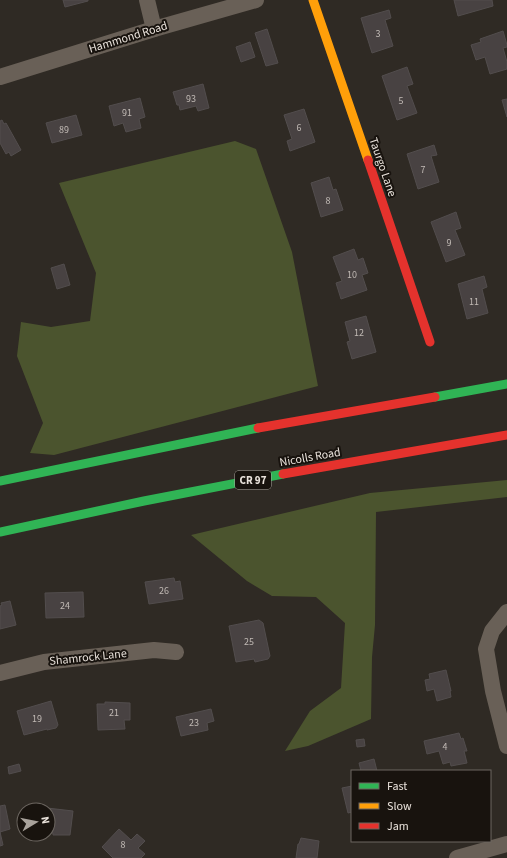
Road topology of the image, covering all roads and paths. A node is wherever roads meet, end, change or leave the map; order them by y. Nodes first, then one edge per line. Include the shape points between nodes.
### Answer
1 (146, 0) edge
2 (256, 0) edge
3 (313, 0) edge
4 (154, 29) junction
5 (0, 77) edge
6 (430, 342) dead end
7 (507, 384) edge
8 (507, 434) edge
9 (0, 481) edge
10 (0, 532) edge
11 (507, 612) edge
12 (176, 652) dead end
13 (0, 673) edge
14 (507, 746) edge
15 (507, 844) edge
16 (457, 858) edge

1 - 4 street
2 - 4 street, Hammond Road
3 - 6 main road, Taurgo Lane
4 - 5 street, Hammond Road
7 - 9 main road via 242,431
8 - 10 main road, Nicolls Road / CR 97 via 246,481
11 - 14 street via 492,631 486,649
12 - 13 street, Shamrock Lane via 154,650 44,662
15 - 16 street

